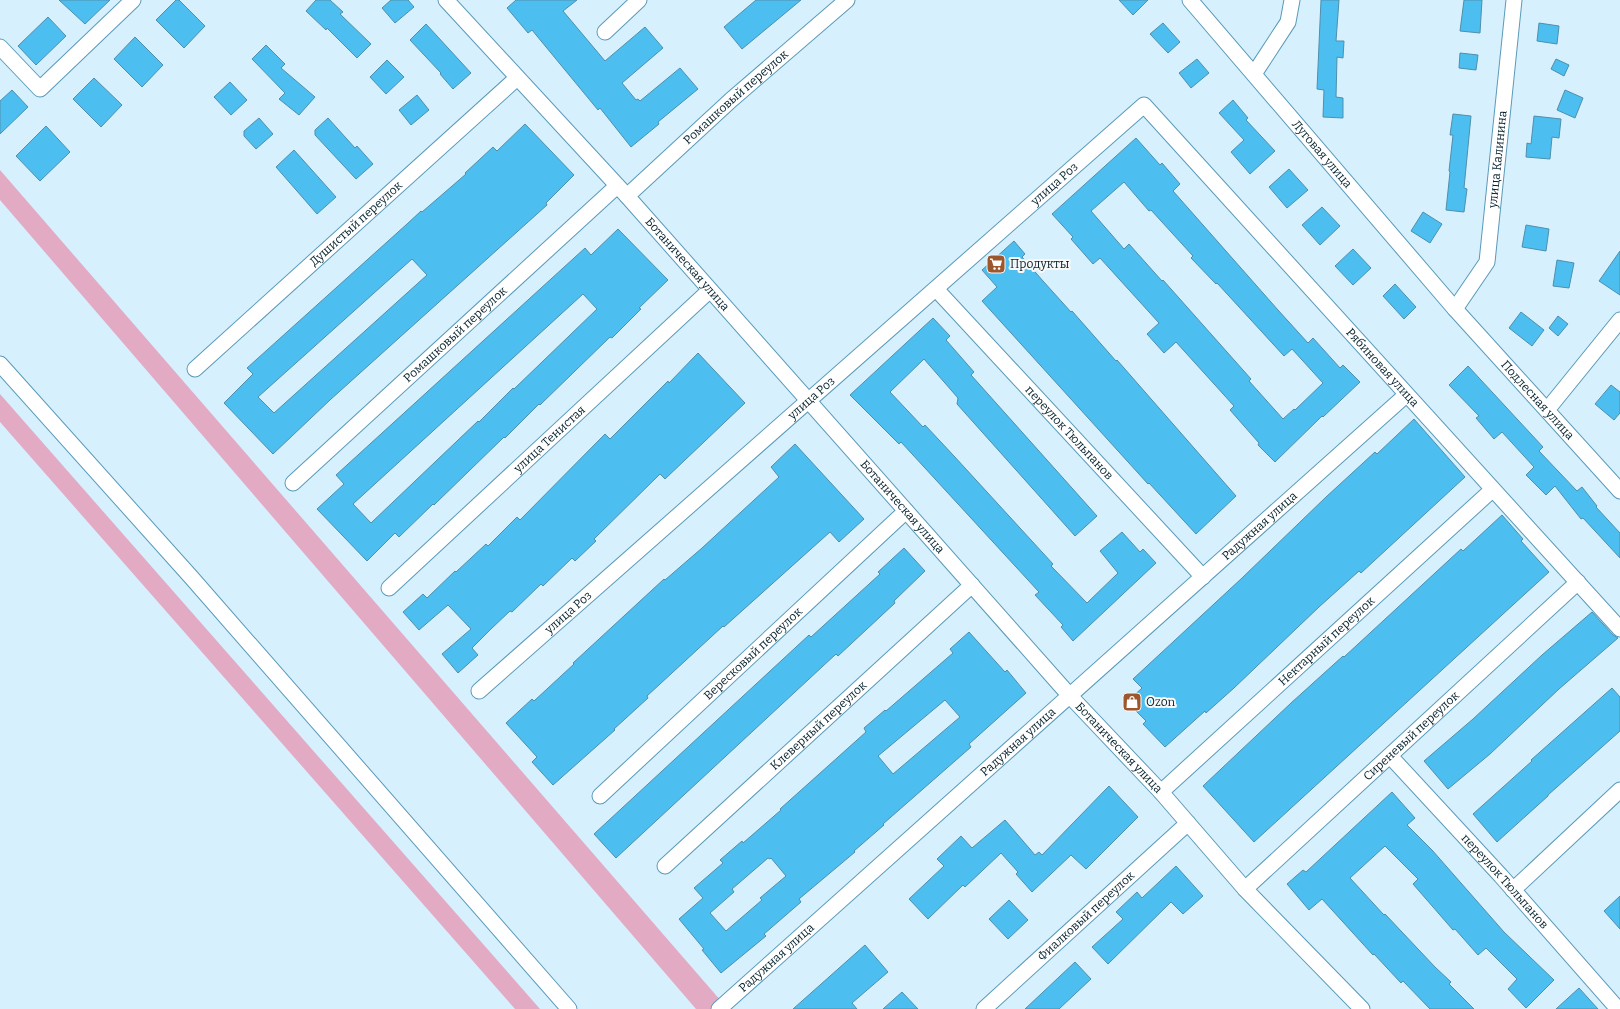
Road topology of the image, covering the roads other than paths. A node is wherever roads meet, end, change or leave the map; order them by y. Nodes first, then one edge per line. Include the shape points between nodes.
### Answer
1 (133, 0) edge
2 (446, 0) edge
3 (639, 0) edge
4 (848, 0) edge
5 (1190, 0) edge
6 (1292, 0) edge
7 (1514, 0) edge
8 (605, 32) dead end
9 (0, 47) edge
10 (1254, 74) junction
11 (517, 78) junction
12 (1144, 106) joint
13 (622, 191) junction
14 (936, 289) junction
15 (710, 290) junction
16 (1455, 309) junction
17 (1620, 320) edge
18 (0, 364) edge
19 (195, 369) dead end
20 (1406, 395) junction
21 (809, 401) junction
22 (1547, 410) junction
23 (293, 483) dead end
24 (1492, 490) junction
25 (1620, 490) edge
26 (906, 511) junction
27 (1203, 577) junction
28 (1578, 582) junction
29 (972, 585) junction
30 (389, 588) dead end
31 (1620, 630) edge
32 (479, 692) dead end
33 (1070, 696) junction
34 (1390, 756) junction
35 (1620, 790) edge
36 (1161, 792) junction
37 (600, 796) dead end
38 (1188, 823) junction
39 (665, 866) dead end
40 (1245, 889) junction
41 (1514, 890) junction
42 (569, 1009) edge
43 (719, 1009) edge
44 (984, 1009) edge
45 (1362, 1009) edge
46 (1618, 1009) edge

1 - 9 street via 40,89
2 - 11 street, Ботаническая улица
3 - 8 street
4 - 13 street, Ромашковый переулок
5 - 10 street, Луговая улица
6 - 10 street via 1288,22
7 - 16 street, улица Калинина via 1486,262
10 - 16 street, Луговая улица
11 - 13 street, Ботаническая улица
11 - 19 street, Душистый переулок
12 - 14 street, улица Роз
12 - 20 street, Рябиновая улица
13 - 15 street, Ботаническая улица
13 - 23 street, Ромашковый переулок
14 - 21 street, улица Роз
14 - 27 street, переулок Тюльпанов
15 - 21 street, Ботаническая улица
15 - 30 street, улица Тенистая
16 - 22 street, Подлесная улица
17 - 22 street
18 - 42 street via 192,577
20 - 24 street, Рябиновая улица
20 - 27 street, Радужная улица
21 - 26 street, Ботаническая улица
21 - 32 street, улица Роз
22 - 25 street, Подлесная улица
24 - 28 street, Рябиновая улица
24 - 36 street, Нектарный переулок
26 - 29 street, Ботаническая улица
26 - 37 street, Вересковый переулок
27 - 33 street, Радужная улица
28 - 31 street, Рябиновая улица
28 - 34 street, Сиреневый переулок
29 - 33 street, Ботаническая улица
29 - 39 street, Клеверный переулок
33 - 36 street, Ботаническая улица
33 - 43 street, Радужная улица
34 - 40 street, Сиреневый переулок
34 - 41 street, переулок Тюльпанов
35 - 41 street
36 - 38 street, Ботаническая улица
38 - 40 street, Ботаническая улица
38 - 44 street, Фиалковый переулок
40 - 45 street, Ботаническая улица
41 - 46 street, переулок Тюльпанов

